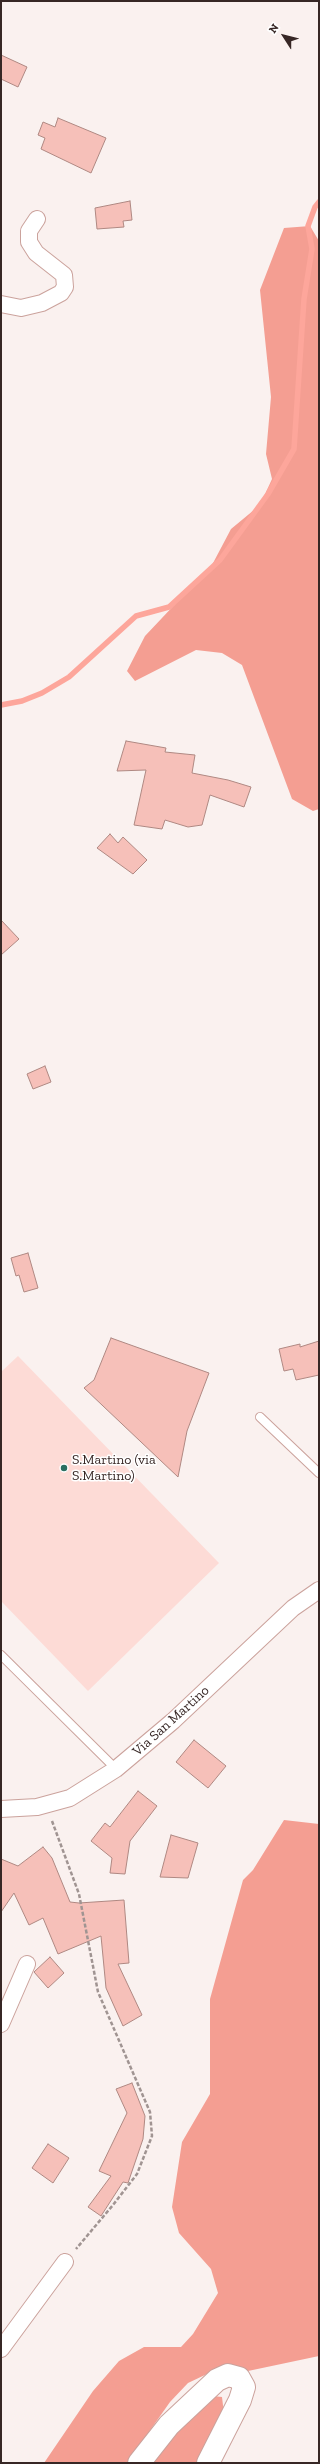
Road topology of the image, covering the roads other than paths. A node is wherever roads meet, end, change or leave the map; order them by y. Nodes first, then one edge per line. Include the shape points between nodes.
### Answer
1 (37, 219) dead end
2 (1, 304) edge
3 (260, 1417) dead end
4 (319, 1472) edge
5 (319, 1590) edge
6 (1, 1654) edge
7 (116, 1769) junction
8 (1, 1809) edge
9 (27, 1964) dead end
10 (1, 2024) edge
11 (65, 2262) road end
12 (1, 2349) edge
13 (139, 2463) edge
14 (208, 2463) edge

1 - 2 street via 29,231 29,242 36,253 64,275 65,287 42,303 21,308
3 - 4 lane
5 - 7 street, Via San Martino via 293,1608 173,1721
6 - 7 lane
7 - 8 street, Via San Martino via 70,1798 37,1808
9 - 10 street
11 - 12 street
13 - 14 street via 169,2425 217,2380 228,2375 239,2378 244,2387 240,2400

